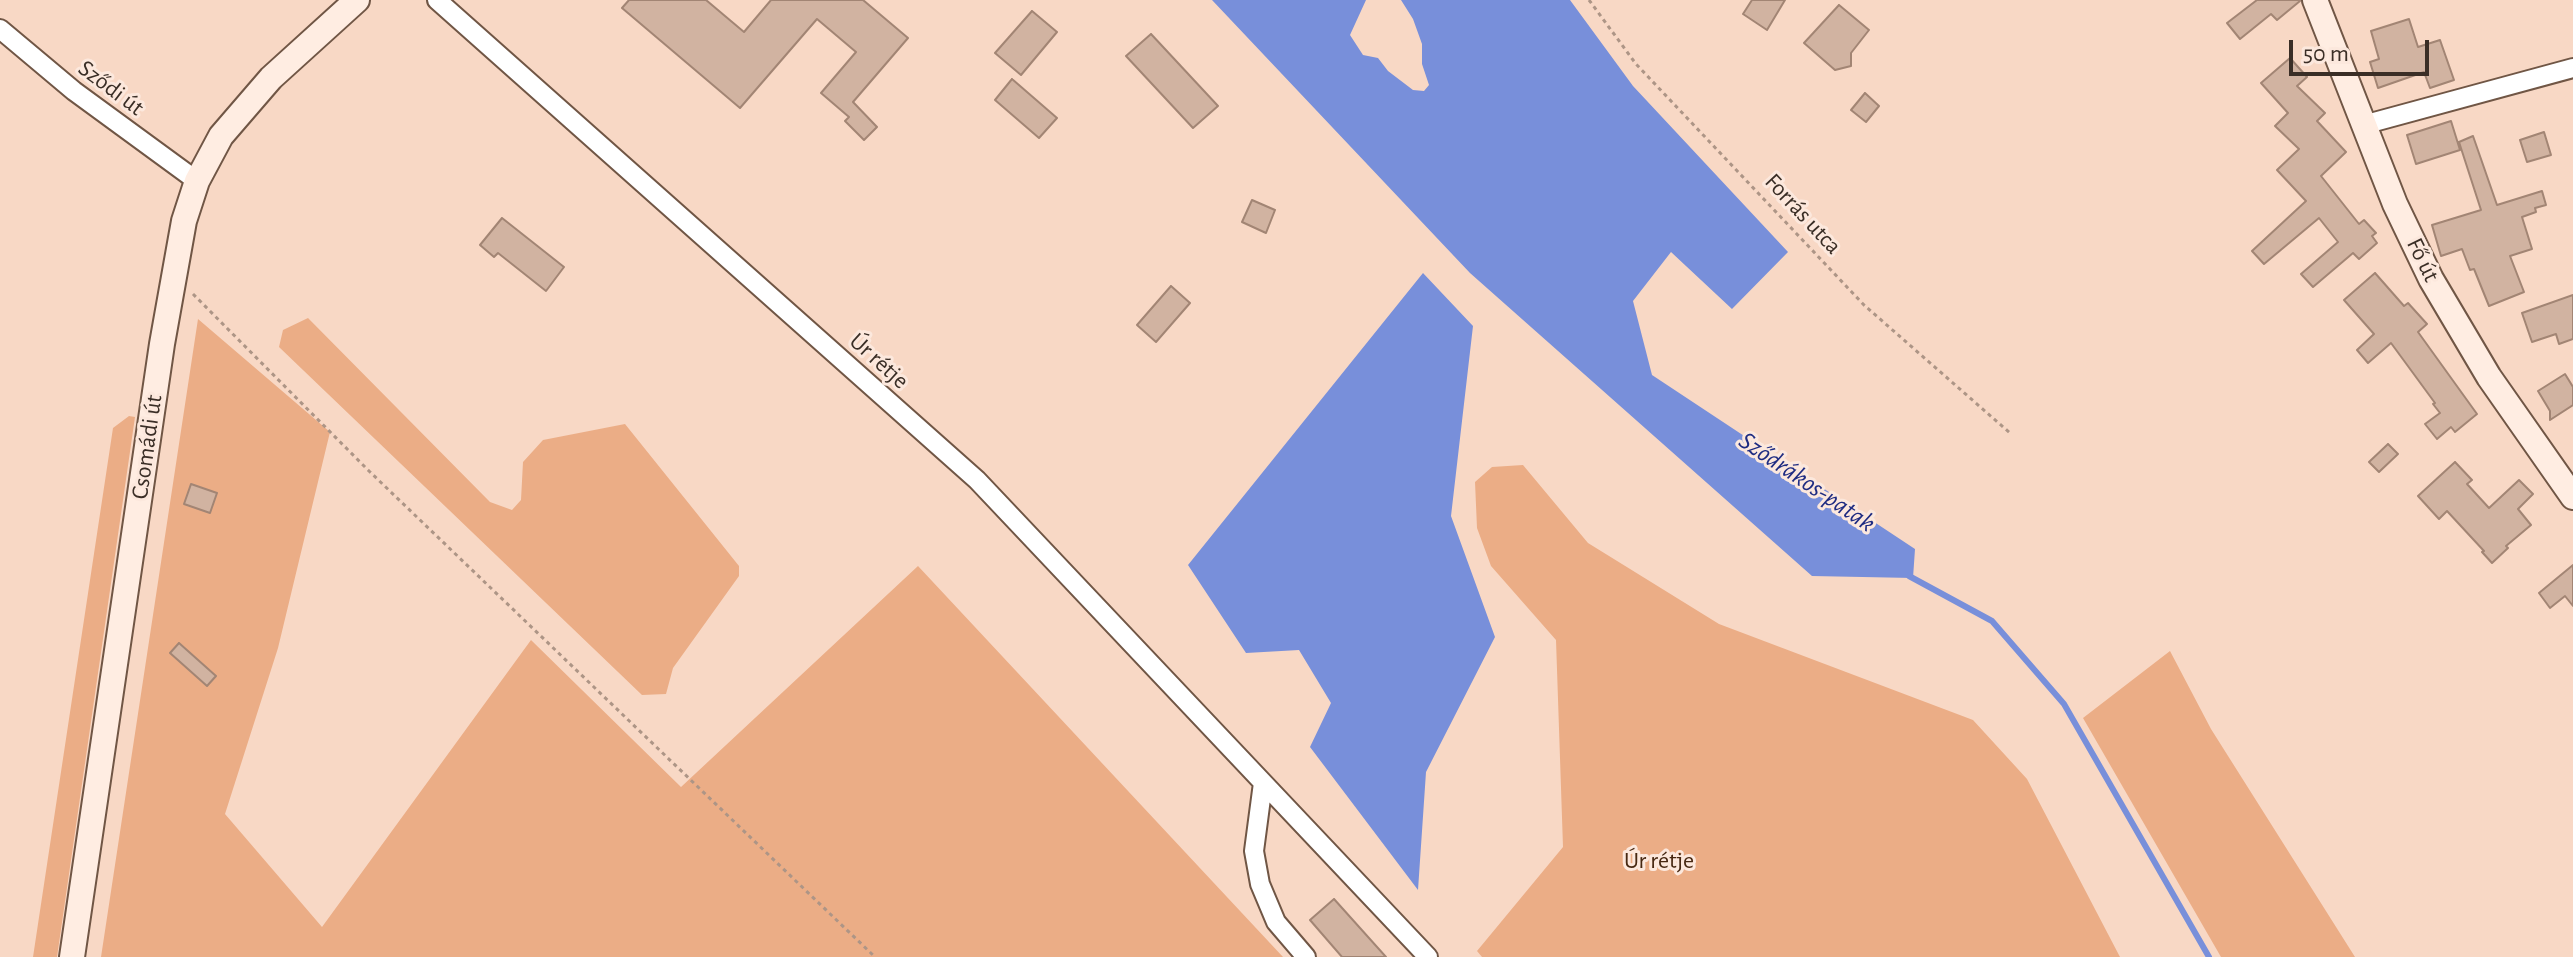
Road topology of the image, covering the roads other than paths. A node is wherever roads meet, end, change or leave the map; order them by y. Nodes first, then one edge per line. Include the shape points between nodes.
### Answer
1 (357, 0) edge
2 (437, 0) edge
3 (2315, 0) edge
4 (0, 29) edge
5 (2573, 68) edge
6 (2363, 125) junction
7 (197, 181) junction
8 (2573, 497) edge
9 (1263, 783) junction
10 (72, 957) edge
11 (1306, 957) edge
12 (1428, 957) edge

1 - 7 main road, Csomádi út via 271,78 221,136
2 - 9 street, Úr rétje via 977,480
3 - 6 main road, Fő út
4 - 7 street, Sződi út
5 - 6 street
6 - 8 main road, Fő út via 2431,279 2489,377
7 - 10 main road, Csomádi út via 173,275
9 - 11 street via 1254,851 1260,884 1276,922
9 - 12 street, Úr rétje

